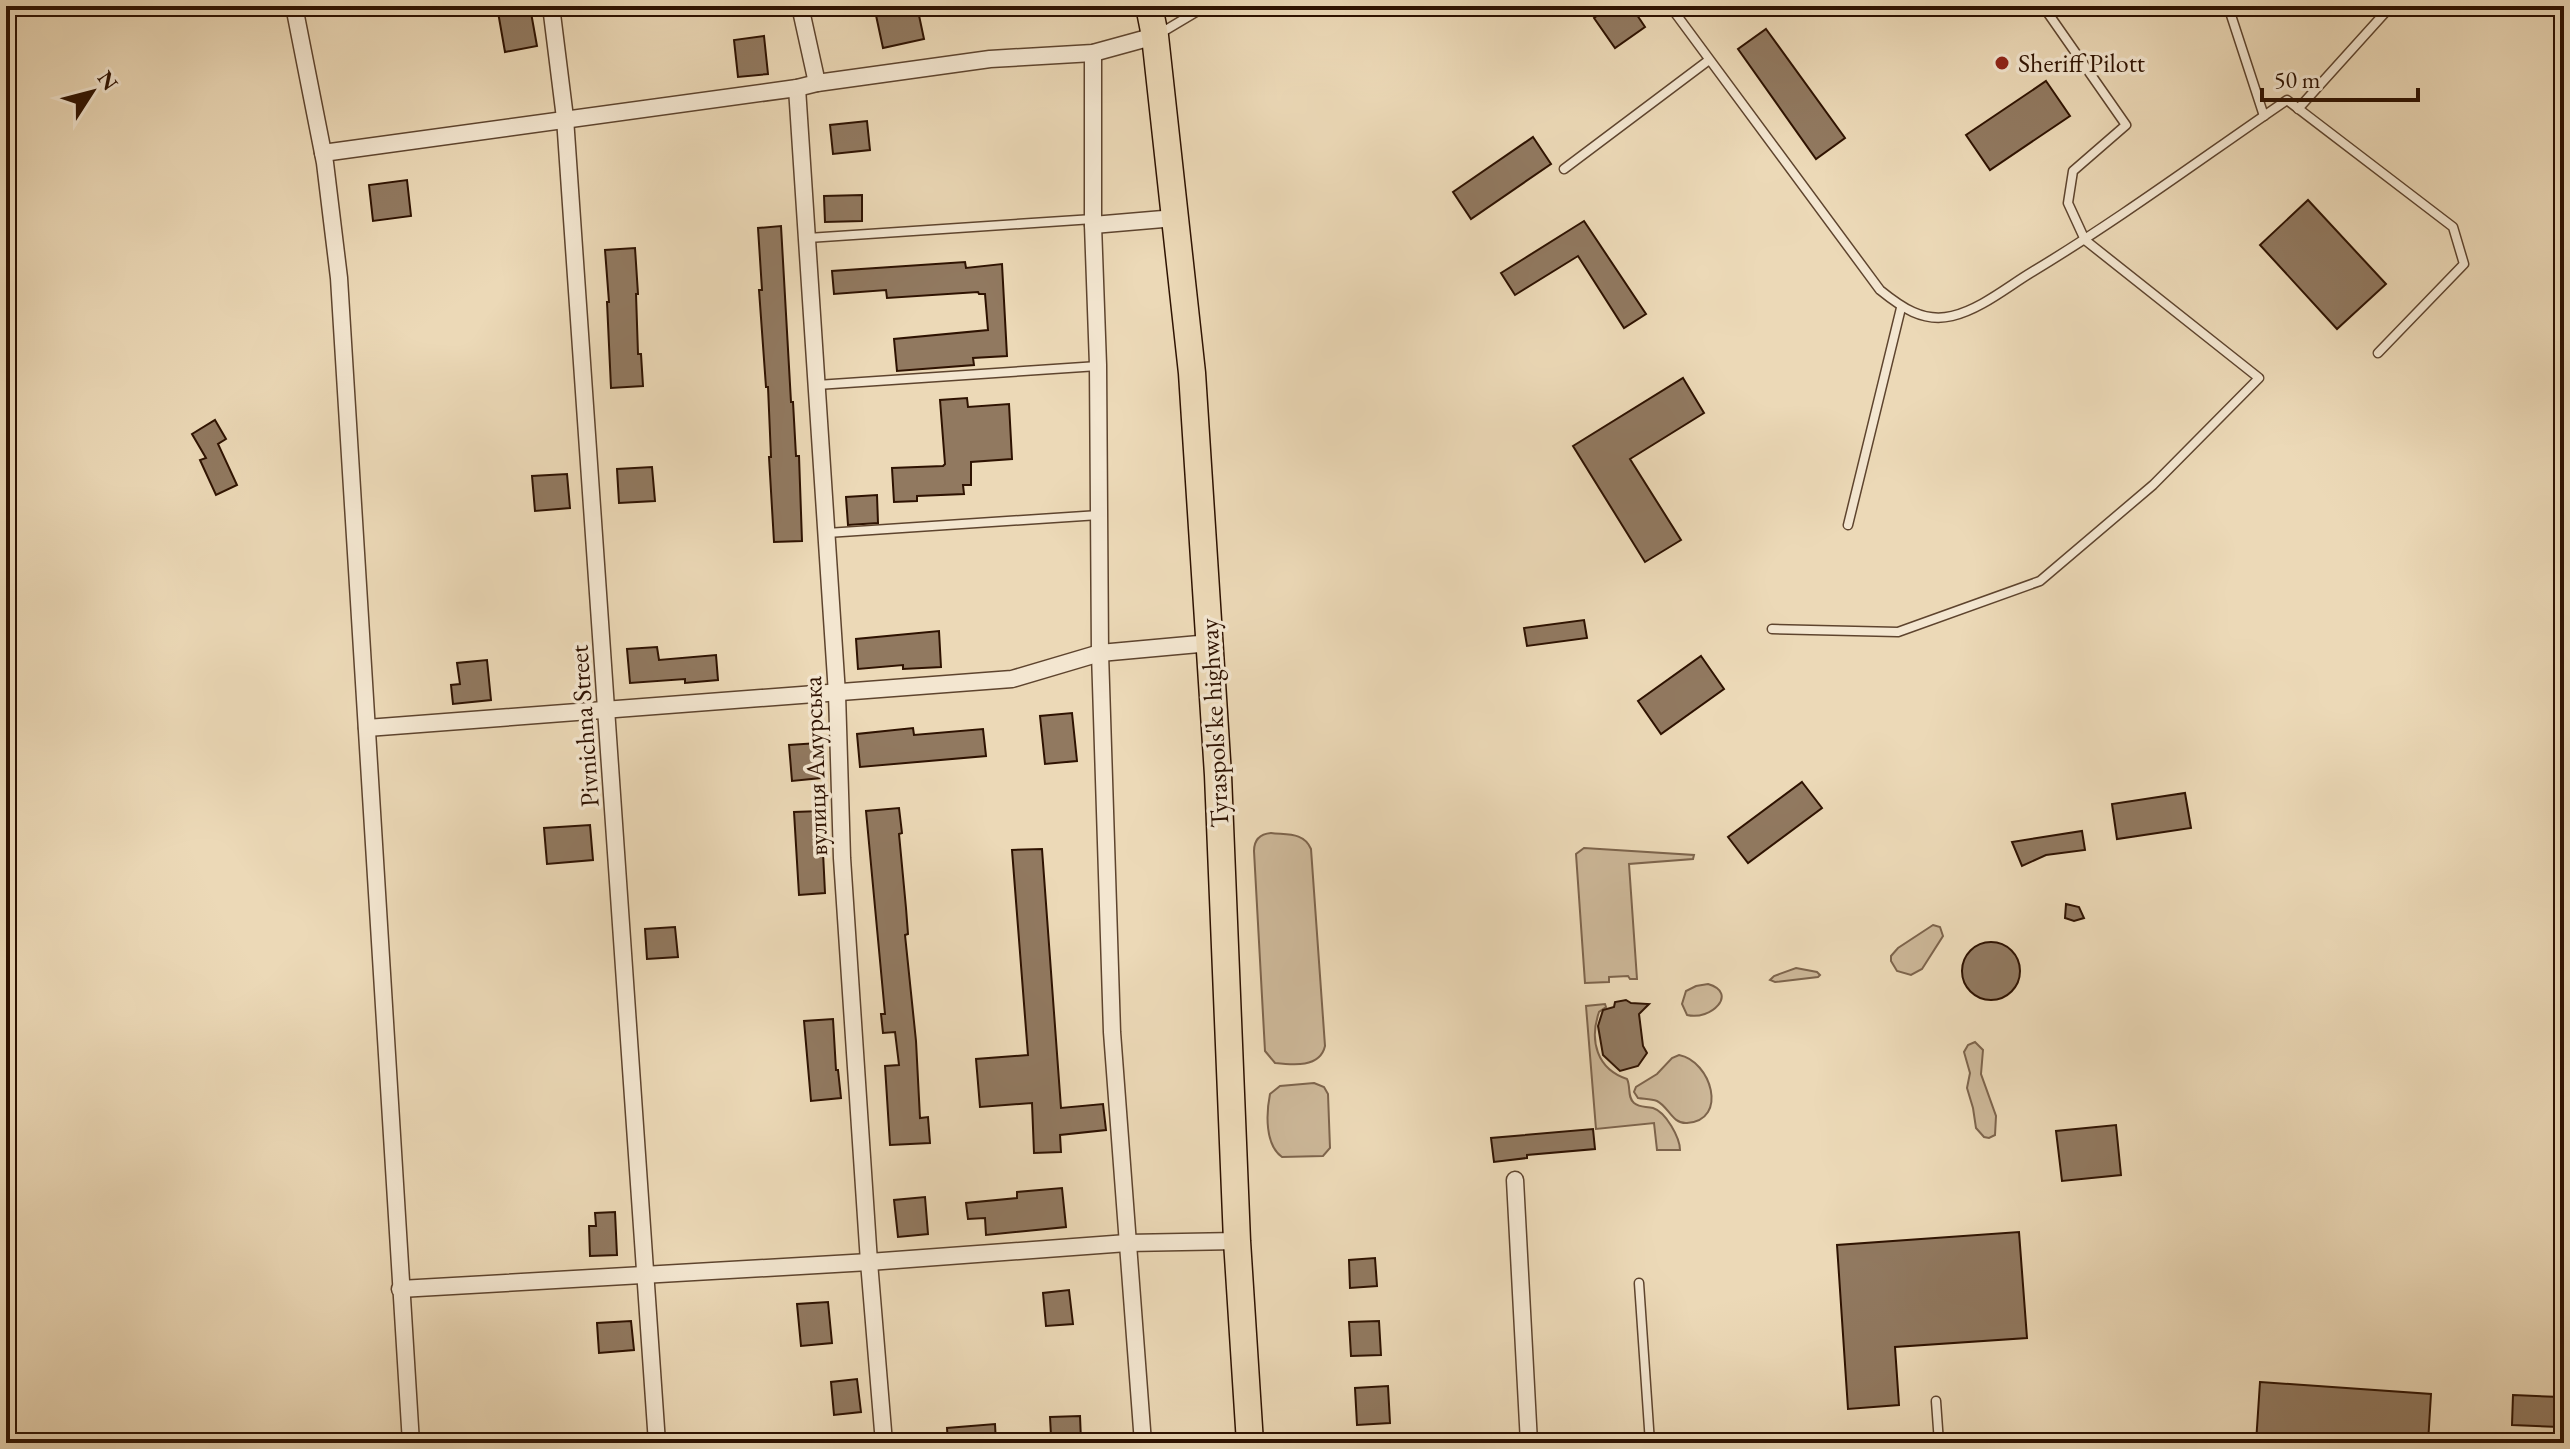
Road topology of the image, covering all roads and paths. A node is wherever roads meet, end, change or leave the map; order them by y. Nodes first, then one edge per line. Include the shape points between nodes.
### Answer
1 (298, 6) edge
2 (551, 6) edge
3 (800, 6) edge
4 (1149, 6) edge
5 (1206, 6) edge
6 (1670, 6) edge
7 (2043, 6) edge
8 (2228, 6) edge
9 (2391, 6) edge
10 (1155, 36) junction
11 (1093, 53) junction
12 (1709, 60) junction
13 (817, 83) junction
14 (797, 88) junction
15 (2298, 109) junction
16 (2264, 116) junction
17 (565, 118) junction
18 (323, 153) junction
19 (1564, 169) dead end
20 (1175, 218) junction
21 (1093, 222) junction
22 (808, 238) junction
23 (2085, 240) junction
24 (1901, 308) junction
25 (2378, 353) dead end
26 (1098, 365) junction
27 (817, 385) junction
28 (1100, 514) junction
29 (1848, 525) dead end
30 (827, 533) junction
31 (1772, 629) dead end
32 (1210, 643) junction
33 (1100, 653) junction
34 (837, 694) junction
35 (607, 710) junction
36 (367, 728) junction
37 (1515, 1180) dead end
38 (1237, 1241) junction
39 (1127, 1243) junction
40 (869, 1262) junction
41 (645, 1275) junction
42 (1639, 1283) dead end
43 (400, 1289) junction
44 (1936, 1401) dead end
45 (411, 1443) edge
46 (657, 1443) edge
47 (884, 1443) edge
48 (1143, 1443) edge
49 (1250, 1443) edge
50 (1529, 1443) edge
51 (1650, 1443) edge
52 (1939, 1443) edge

1 - 18 street
2 - 17 street, Pivnichna Street
3 - 13 street
4 - 10 main road, Tyraspols'ke highway
5 - 10 lane
6 - 12 lane
7 - 23 lane via 2126,125 2073,171 2068,203
8 - 16 lane
9 - 15 lane
10 - 11 street
10 - 20 main road, Tyraspols'ke highway
11 - 13 street via 990,59
11 - 21 street
12 - 19 lane
12 - 24 lane via 1880,290
13 - 14 street
14 - 17 street
14 - 22 street, вулиця Амурська
15 - 16 lane via 2287,100
15 - 25 lane via 2453,227 2464,264
16 - 23 lane
17 - 18 street
17 - 35 street, Pivnichna Street
18 - 36 street via 339,278
20 - 21 street
20 - 32 main road, Tyraspols'ke highway via 1192,373
21 - 22 lane
21 - 26 street
22 - 27 street, вулиця Амурська
23 - 24 lane via 1972,309 1950,317 1927,317
23 - 31 lane via 2259,378 2153,485 2040,581 1898,632
24 - 29 lane
26 - 27 lane
26 - 28 street
27 - 30 street, вулиця Амурська
28 - 30 lane
28 - 33 street
30 - 34 street, вулиця Амурська
32 - 33 street
32 - 38 main road, Tyraspols'ke highway
33 - 34 street via 1012,679
33 - 39 street via 1112,1032
34 - 35 street
34 - 40 street, вулиця Амурська via 842,858
35 - 36 street
35 - 41 street, Pivnichna Street
36 - 43 street
37 - 50 street
38 - 39 street
38 - 49 main road, Tyraspols'ke highway
39 - 40 street
39 - 48 street
40 - 41 street
40 - 47 street, вулиця Амурська
41 - 43 street
41 - 46 street, Pivnichna Street
42 - 51 lane
43 - 45 street
44 - 52 lane

